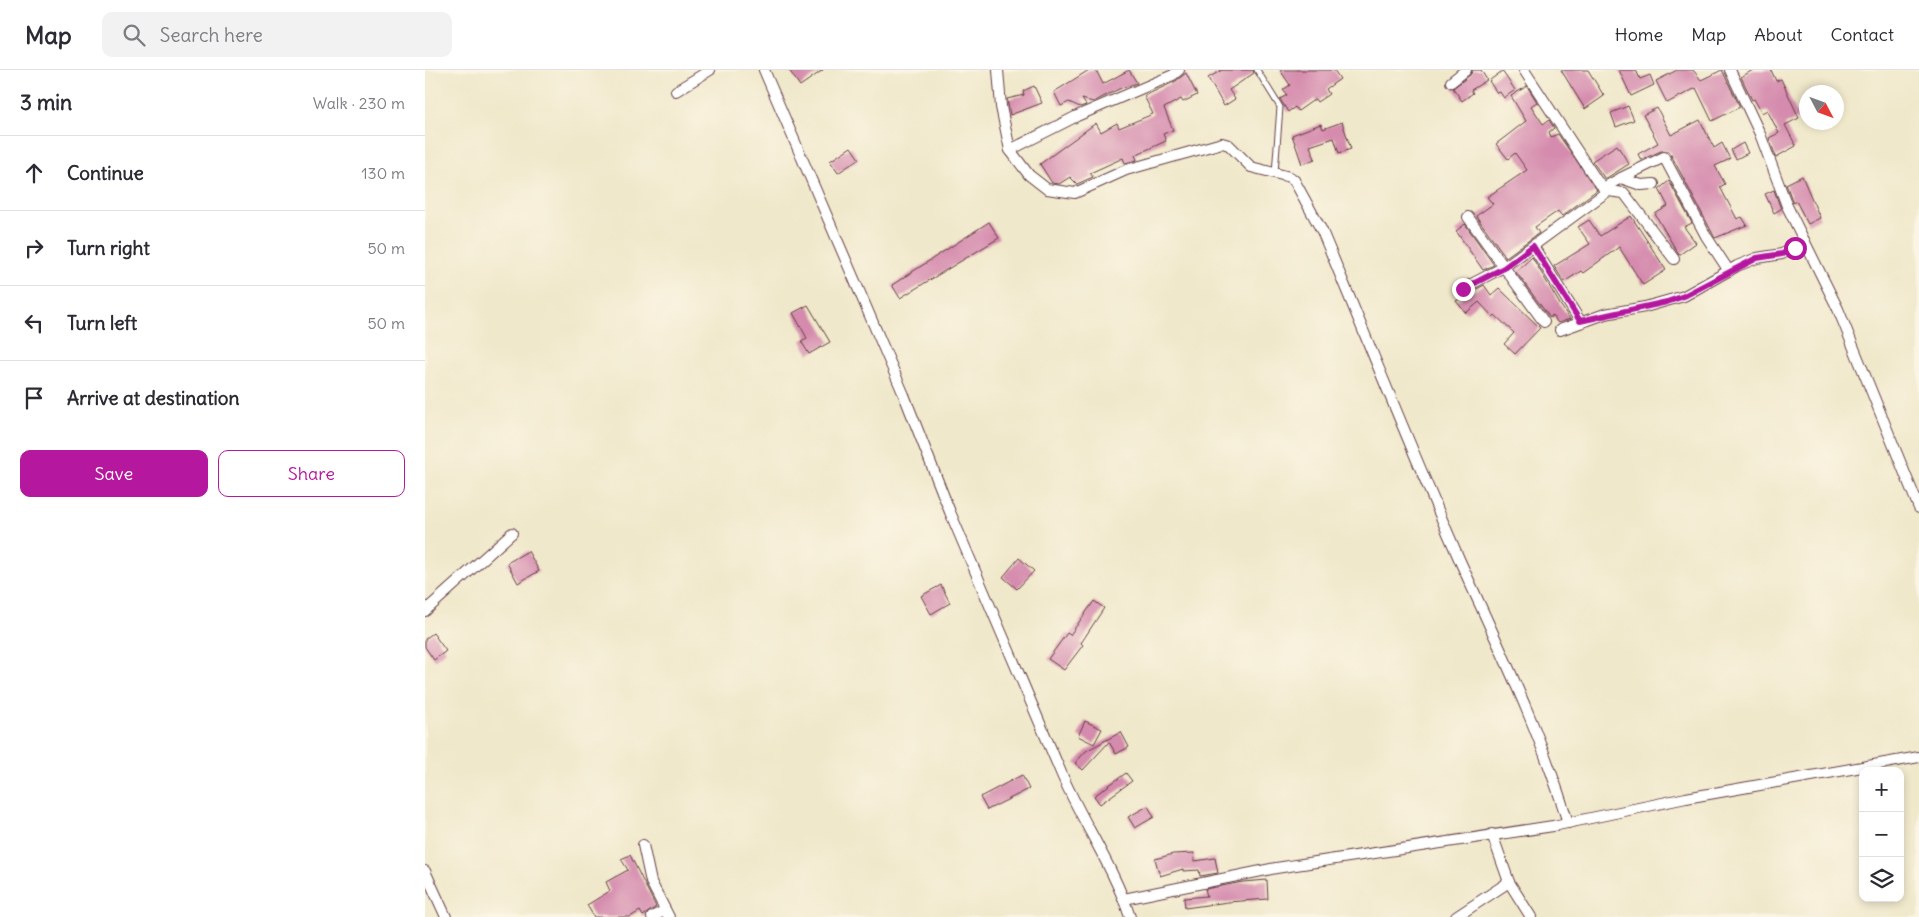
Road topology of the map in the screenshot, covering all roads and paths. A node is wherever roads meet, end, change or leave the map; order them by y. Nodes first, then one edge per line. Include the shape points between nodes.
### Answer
1 (709, 70) edge
2 (764, 70) edge
3 (997, 70) edge
4 (1179, 70) edge
5 (1257, 70) edge
6 (1466, 70) edge
7 (1524, 70) edge
8 (1730, 70) edge
9 (1451, 82) dead end
10 (676, 90) dead end
11 (1010, 150) junction
12 (1275, 173) junction
13 (1621, 178) junction
14 (1654, 184) dead end
15 (1606, 190) junction
16 (1468, 216) dead end
17 (1805, 242) junction
18 (1533, 246) junction
19 (1674, 259) dead end
20 (1504, 268) junction
21 (1729, 271) junction
22 (1463, 289) dead end
23 (1580, 321) junction
24 (1544, 322) dead end
25 (1560, 330) dead end
26 (1919, 508) edge
27 (512, 533) dead end
28 (425, 611) edge
29 (1919, 757) edge
30 (1568, 823) junction
31 (1492, 834) junction
32 (643, 845) dead end
33 (425, 871) edge
34 (1509, 882) junction
35 (1124, 899) junction
36 (666, 914) edge
37 (446, 917) edge
38 (652, 917) edge
39 (1130, 917) edge
40 (1456, 917) edge
41 (1531, 917) edge

1 - 10 street
2 - 35 street via 901,386 1061,775
3 - 11 street
4 - 11 street
5 - 12 lane via 1280,107
6 - 9 street
7 - 15 street
8 - 17 street
11 - 12 street via 1029,175 1047,189 1068,194 1126,170 1222,143 1229,145 1251,167
12 - 30 street via 1294,180 1322,231 1535,733
13 - 14 street via 1641,185
13 - 15 street
13 - 21 street via 1664,157 1706,236
15 - 18 street
15 - 19 street via 1624,193
16 - 20 street
17 - 21 street via 1782,254 1757,258
17 - 26 street via 1838,309
18 - 20 street
18 - 23 street
20 - 22 street
20 - 24 street
21 - 23 street via 1699,289 1667,302
23 - 25 street
27 - 28 street
29 - 30 street via 1686,798
30 - 31 street
31 - 34 street
31 - 35 street via 1276,868
32 - 36 street via 651,882
33 - 37 street
34 - 40 street
34 - 41 street
35 - 39 street
36 - 38 street

